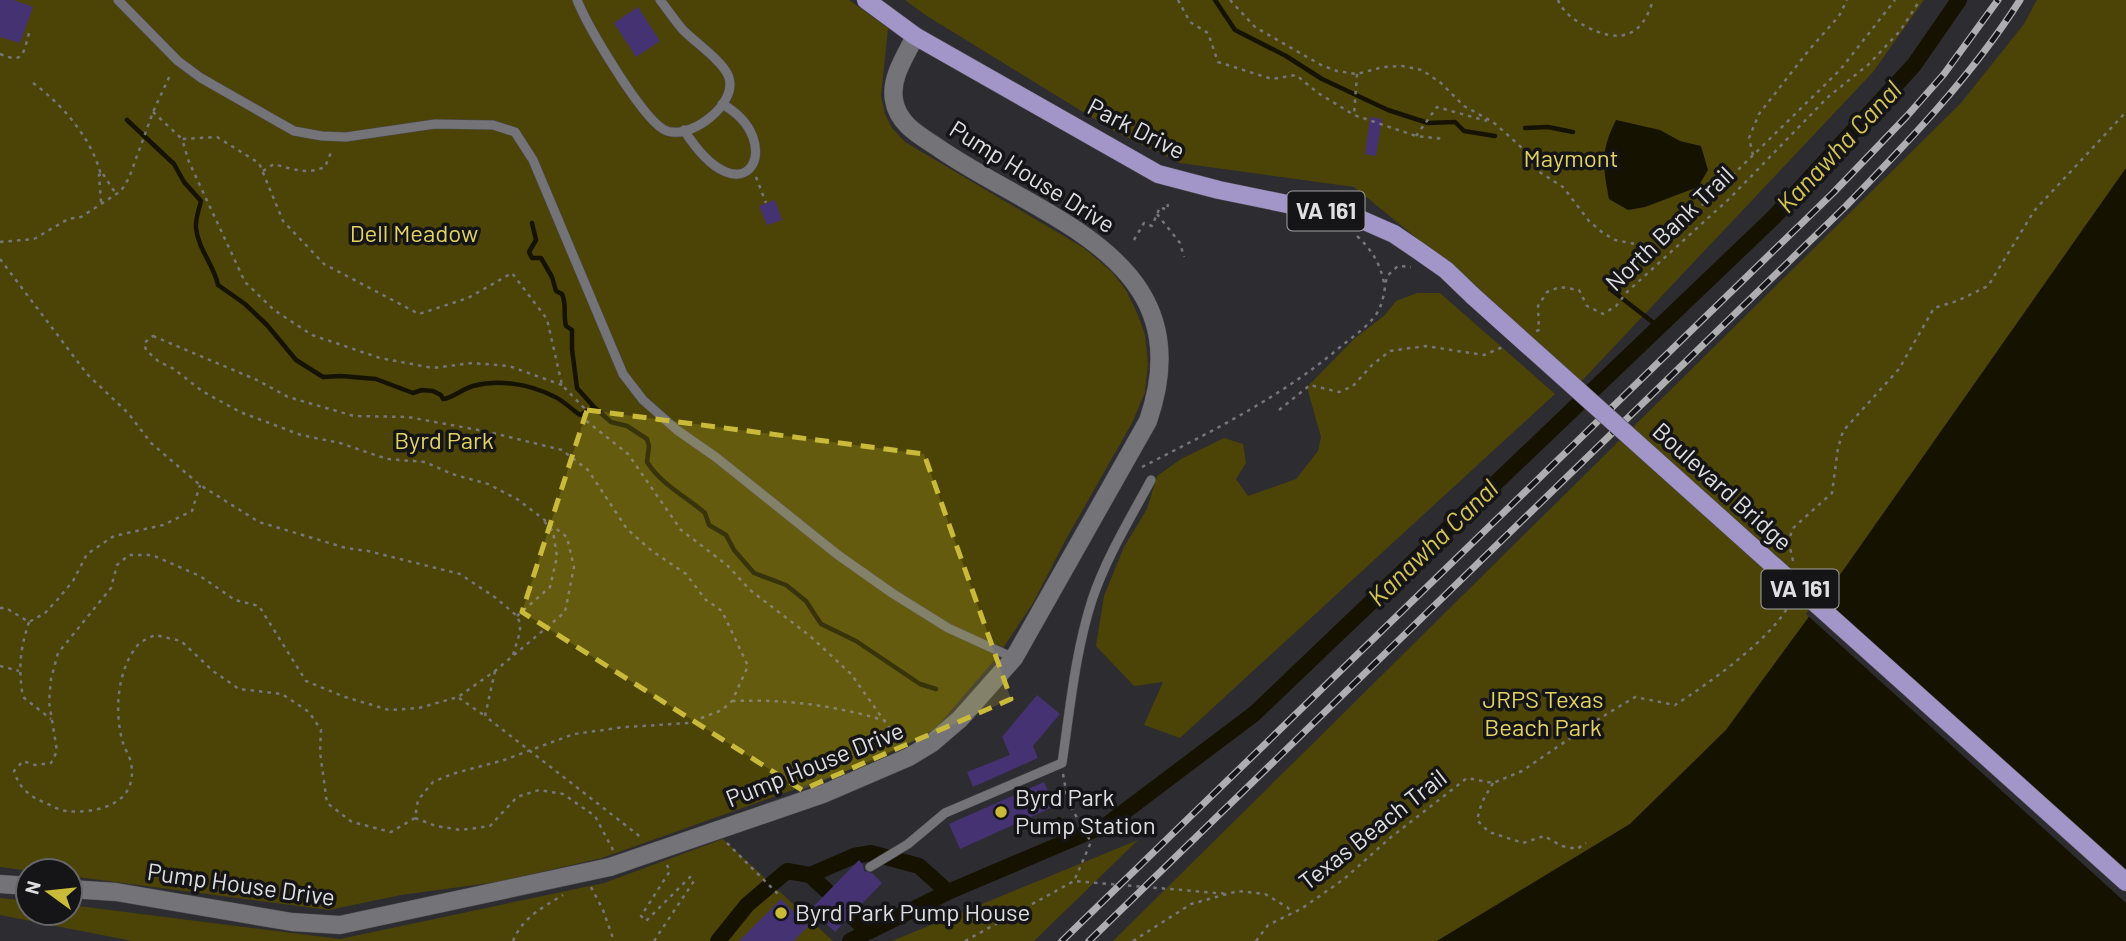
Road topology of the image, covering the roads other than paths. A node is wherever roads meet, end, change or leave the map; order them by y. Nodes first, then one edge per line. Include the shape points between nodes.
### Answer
1 (118, 0) edge
2 (577, 0) edge
3 (660, 0) edge
4 (866, 0) edge
5 (915, 36) junction
6 (722, 104) junction
7 (684, 130) junction
8 (1473, 296) joint
9 (1151, 480) dead end
10 (1014, 659) junction
11 (870, 867) dead end
12 (2126, 882) edge
13 (84, 890) edge

1 - 10 lane via 178,61 293,131 346,137 465,123 514,132 533,160 623,374 643,400 838,555 948,628
2 - 7 lane via 613,67 655,124 675,134
3 - 6 lane via 729,76 731,87
4 - 5 main road, Park Drive / VA 161
5 - 8 main road, Park Drive / VA 161 via 1158,174 1339,213 1394,234 1446,270
5 - 10 street, Pump House Drive via 893,86 898,115 953,158 1115,258 1143,294 1157,331 1159,381 1148,421
6 - 7 lane via 700,125
6 - 7 lane via 749,128 756,150 749,172 739,175 720,169 700,154
8 - 12 main road, Boulevard Bridge / VA 161, bridge
9 - 11 lane via 1093,598 1079,648 1062,763 945,813 908,844
10 - 13 street, Pump House Drive via 960,719 909,757 823,794 623,863 340,925 292,922 116,891

